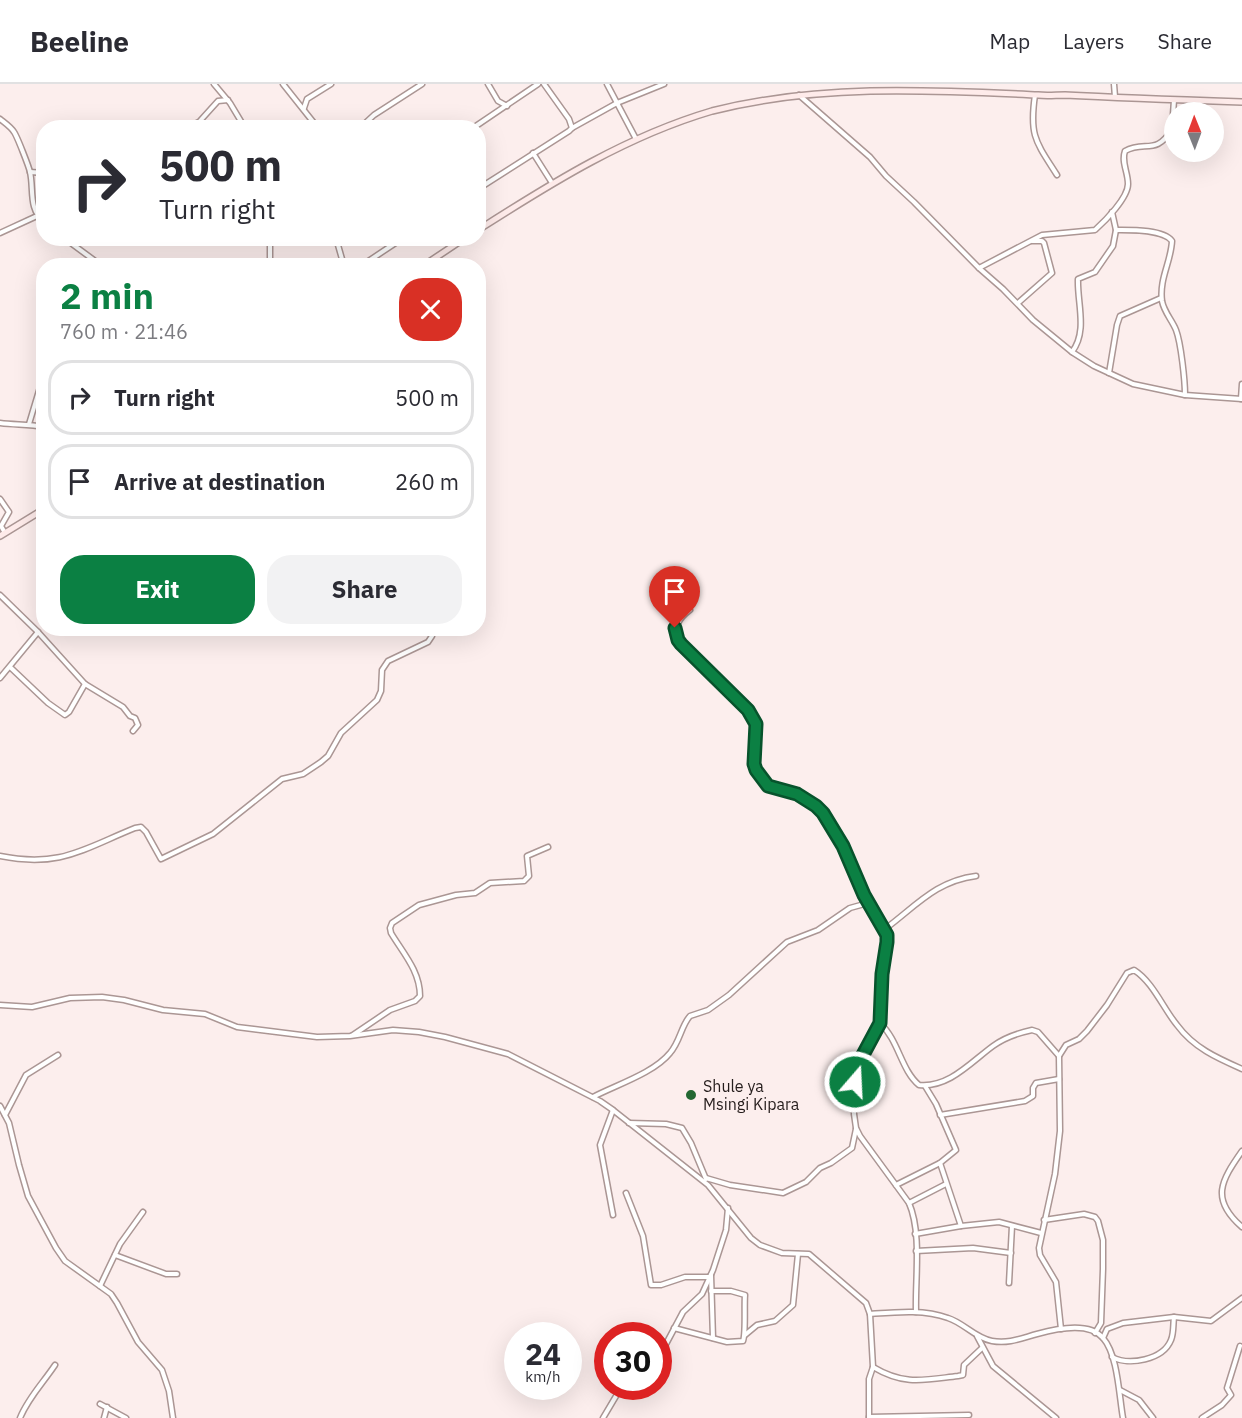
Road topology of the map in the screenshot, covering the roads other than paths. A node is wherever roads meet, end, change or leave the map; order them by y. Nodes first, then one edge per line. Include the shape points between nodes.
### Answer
1 (214, 84) edge
2 (283, 84) edge
3 (331, 84) edge
4 (422, 84) edge
5 (488, 84) edge
6 (538, 84) edge
7 (544, 84) edge
8 (607, 84) edge
9 (664, 84) edge
10 (1114, 84) edge
11 (917, 87) edge
12 (798, 94) junction
13 (1035, 95) junction
14 (1115, 98) junction
15 (228, 100) junction
16 (1174, 100) junction
17 (498, 101) junction
18 (1242, 102) edge
19 (617, 103) junction
20 (507, 106) junction
21 (304, 108) junction
22 (498, 111) junction
23 (0, 119) edge
24 (201, 120) edge
25 (241, 120) edge
26 (312, 120) edge
27 (369, 120) edge
28 (485, 120) edge
29 (572, 128) junction
30 (636, 139) junction
31 (533, 153) junction
32 (30, 172) junction
33 (36, 172) edge
34 (1057, 175) dead end
35 (552, 183) junction
36 (486, 184) edge
37 (1112, 212) junction
38 (36, 213) edge
39 (36, 216) edge
40 (486, 225) edge
41 (1116, 230) junction
42 (0, 233) edge
43 (1031, 241) junction
44 (75, 246) edge
45 (391, 246) edge
46 (453, 246) edge
47 (91, 258) edge
48 (373, 258) edge
49 (435, 258) edge
50 (979, 268) junction
51 (1161, 298) junction
52 (1018, 303) junction
53 (1072, 352) junction
54 (1109, 373) junction
55 (1242, 384) edge
56 (1185, 395) junction
57 (1241, 399) edge
58 (36, 401) edge
59 (0, 423) edge
60 (29, 424) junction
61 (36, 425) edge
62 (0, 499) edge
63 (36, 514) edge
64 (3, 535) edge
65 (2, 597) edge
66 (0, 606) edge
67 (690, 610) dead end
68 (36, 630) edge
69 (36, 634) edge
70 (42, 636) edge
71 (432, 636) edge
72 (10, 667) junction
73 (0, 678) edge
74 (85, 684) junction
75 (133, 731) dead end
76 (548, 847) dead end
77 (0, 856) edge
78 (976, 876) dead end
79 (868, 903) junction
80 (885, 929) junction
81 (0, 1005) edge
82 (880, 1023) junction
83 (353, 1035) junction
84 (58, 1055) dead end
85 (1059, 1056) junction
86 (1242, 1069) edge
87 (1059, 1079) junction
88 (925, 1086) junction
89 (592, 1097) junction
90 (0, 1106) edge
91 (614, 1110) junction
92 (5, 1114) junction
93 (940, 1115) junction
94 (629, 1123) junction
95 (856, 1128) junction
96 (1242, 1150) edge
97 (940, 1163) junction
98 (706, 1178) junction
99 (946, 1184) junction
100 (708, 1185) junction
101 (896, 1185) junction
102 (626, 1193) dead end
103 (909, 1203) junction
104 (728, 1208) junction
105 (143, 1212) dead end
106 (613, 1215) dead end
107 (1044, 1220) junction
108 (961, 1226) junction
109 (1012, 1226) junction
110 (1242, 1227) edge
111 (1041, 1233) junction
112 (915, 1234) junction
113 (916, 1251) junction
114 (1011, 1252) junction
115 (798, 1254) junction
116 (115, 1255) junction
117 (177, 1274) dead end
118 (710, 1275) junction
119 (1009, 1283) dead end
120 (100, 1286) junction
121 (711, 1291) junction
122 (1242, 1298) edge
123 (916, 1312) junction
124 (870, 1314) junction
125 (1174, 1317) junction
126 (674, 1328) junction
127 (1061, 1329) junction
128 (672, 1331) edge
129 (1095, 1333) junction
130 (745, 1335) junction
131 (976, 1335) junction
132 (712, 1338) junction
133 (1103, 1338) junction
134 (1240, 1346) dead end
135 (982, 1348) junction
136 (1112, 1357) junction
137 (55, 1365) dead end
138 (873, 1367) junction
139 (1119, 1390) junction
140 (614, 1400) edge
141 (100, 1404) dead end
142 (107, 1407) junction
143 (969, 1415) dead end
144 (869, 1417) edge
145 (20, 1418) edge
146 (104, 1418) edge
147 (126, 1418) edge
148 (173, 1418) edge
149 (603, 1418) edge
150 (1056, 1418) edge
151 (1123, 1418) edge
152 (1153, 1418) edge
153 (1202, 1418) edge

1 - 15 street
2 - 21 street
3 - 21 street via 307,99
4 - 27 street
5 - 17 street
6 - 20 street
7 - 29 street
8 - 19 street
9 - 19 street
10 - 14 street
11 - 12 main road
11 - 13 main road
12 - 30 main road via 714,111
12 - 50 street via 870,157
13 - 14 main road
13 - 34 street via 1032,122 1036,141
14 - 16 main road
15 - 24 street via 218,101
15 - 25 street
16 - 18 main road
16 - 37 street via 1170,133 1154,147 1135,146 1125,151 1127,189
17 - 20 street
17 - 22 street
19 - 29 street
19 - 30 street
20 - 22 street
21 - 26 street
22 - 28 street
23 - 32 street via 15,132
29 - 31 street
30 - 35 main road
31 - 35 street
31 - 36 street
32 - 33 street
32 - 38 street
35 - 40 main road
37 - 41 street
37 - 43 street via 1095,230 1048,233
39 - 42 street
41 - 51 street via 1152,232 1170,238 1172,249
41 - 53 street via 1113,246 1096,271 1078,279 1080,330
43 - 50 street
43 - 52 street via 1044,243 1052,273
44 - 47 street
45 - 48 street
46 - 49 main road
50 - 52 street
51 - 54 street via 1120,316
51 - 56 street via 1177,334
52 - 53 street
53 - 54 street
54 - 56 street via 1133,384
55 - 57 street
56 - 57 street
58 - 60 street
59 - 60 street
60 - 61 street
62 - 64 street via 9,512 1,526
63 - 64 main road
65 - 66 street
65 - 68 street
67 - 79 street via 675,628 678,640 753,718 756,770 768,786 797,794 823,813 843,846
69 - 72 street
70 - 74 street
71 - 77 street via 428,642 388,661 381,670 377,700 341,733 328,756 303,774 282,779 194,845 161,859 141,827 69,856 21,860
72 - 73 street
72 - 74 street via 66,715
74 - 75 street via 135,718 138,725
76 - 83 street via 527,856 529,876 524,881 490,883 475,893 419,905 392,923 391,933 409,958 420,996
78 - 80 street via 938,888
79 - 80 street
79 - 89 street via 850,908 818,930 787,942 729,995 708,1010 690,1016 668,1056 651,1069
80 - 82 street
81 - 83 street via 32,1007 70,998 102,997 205,1014 237,1027 299,1035
82 - 88 street via 893,1038 916,1083
82 - 95 street via 857,1066
83 - 89 street via 393,1030 445,1036 518,1059
84 - 92 street via 26,1075
85 - 86 street via 1066,1045 1087,1032 1127,973 1134,970 1196,1044 1216,1059
85 - 87 street
85 - 88 street via 1035,1030 1026,1031 993,1047 959,1073
87 - 93 street via 1034,1084 1033,1096 1024,1101
87 - 107 street via 1060,1131
88 - 93 street
89 - 91 street
90 - 92 street
91 - 94 street
91 - 106 street via 600,1145
92 - 120 street via 28,1196 56,1248 65,1261
93 - 97 street via 956,1150
94 - 98 street via 682,1128
94 - 100 street
95 - 98 street via 852,1148 806,1182 783,1193
95 - 101 street
96 - 110 street via 1221,1193 1224,1208
97 - 99 street
97 - 101 street
98 - 100 street
99 - 103 street
99 - 108 street
100 - 104 street
101 - 103 street
102 - 118 street via 643,1236 651,1285
103 - 112 street
104 - 115 street via 760,1245
104 - 118 street via 726,1230
105 - 116 street
107 - 111 street
107 - 129 street via 1084,1214 1098,1221 1103,1240 1103,1298 1101,1323
108 - 109 street via 999,1222
108 - 112 street
109 - 111 street
109 - 114 street
111 - 127 street via 1040,1255 1056,1282
112 - 113 street
113 - 114 street via 972,1248
113 - 123 street
114 - 119 street
115 - 124 street via 809,1254 860,1297
115 - 130 street via 793,1305 775,1321 757,1325
116 - 117 street via 166,1274
116 - 120 street
118 - 121 street
118 - 126 street via 702,1294 682,1312
120 - 148 street via 117,1303 138,1342 162,1370
121 - 130 street via 745,1295
121 - 132 street
122 - 125 street via 1210,1321
123 - 124 street
123 - 131 street via 948,1318
124 - 138 street
125 - 133 street via 1123,1323 1107,1329
125 - 136 street via 1172,1338 1161,1353 1130,1361
126 - 128 street
126 - 132 street
127 - 129 street via 1080,1328
127 - 131 street via 1007,1342
129 - 133 street
130 - 132 street via 739,1342
131 - 135 street
133 - 136 street
134 - 153 street via 1227,1388 1231,1395
135 - 138 street via 958,1377 909,1381
135 - 150 street via 1001,1374
136 - 139 street
137 - 145 street via 32,1394
138 - 144 street
139 - 151 street
139 - 152 street via 1139,1400
140 - 149 street
141 - 142 street
142 - 146 street
142 - 147 street
143 - 144 street

